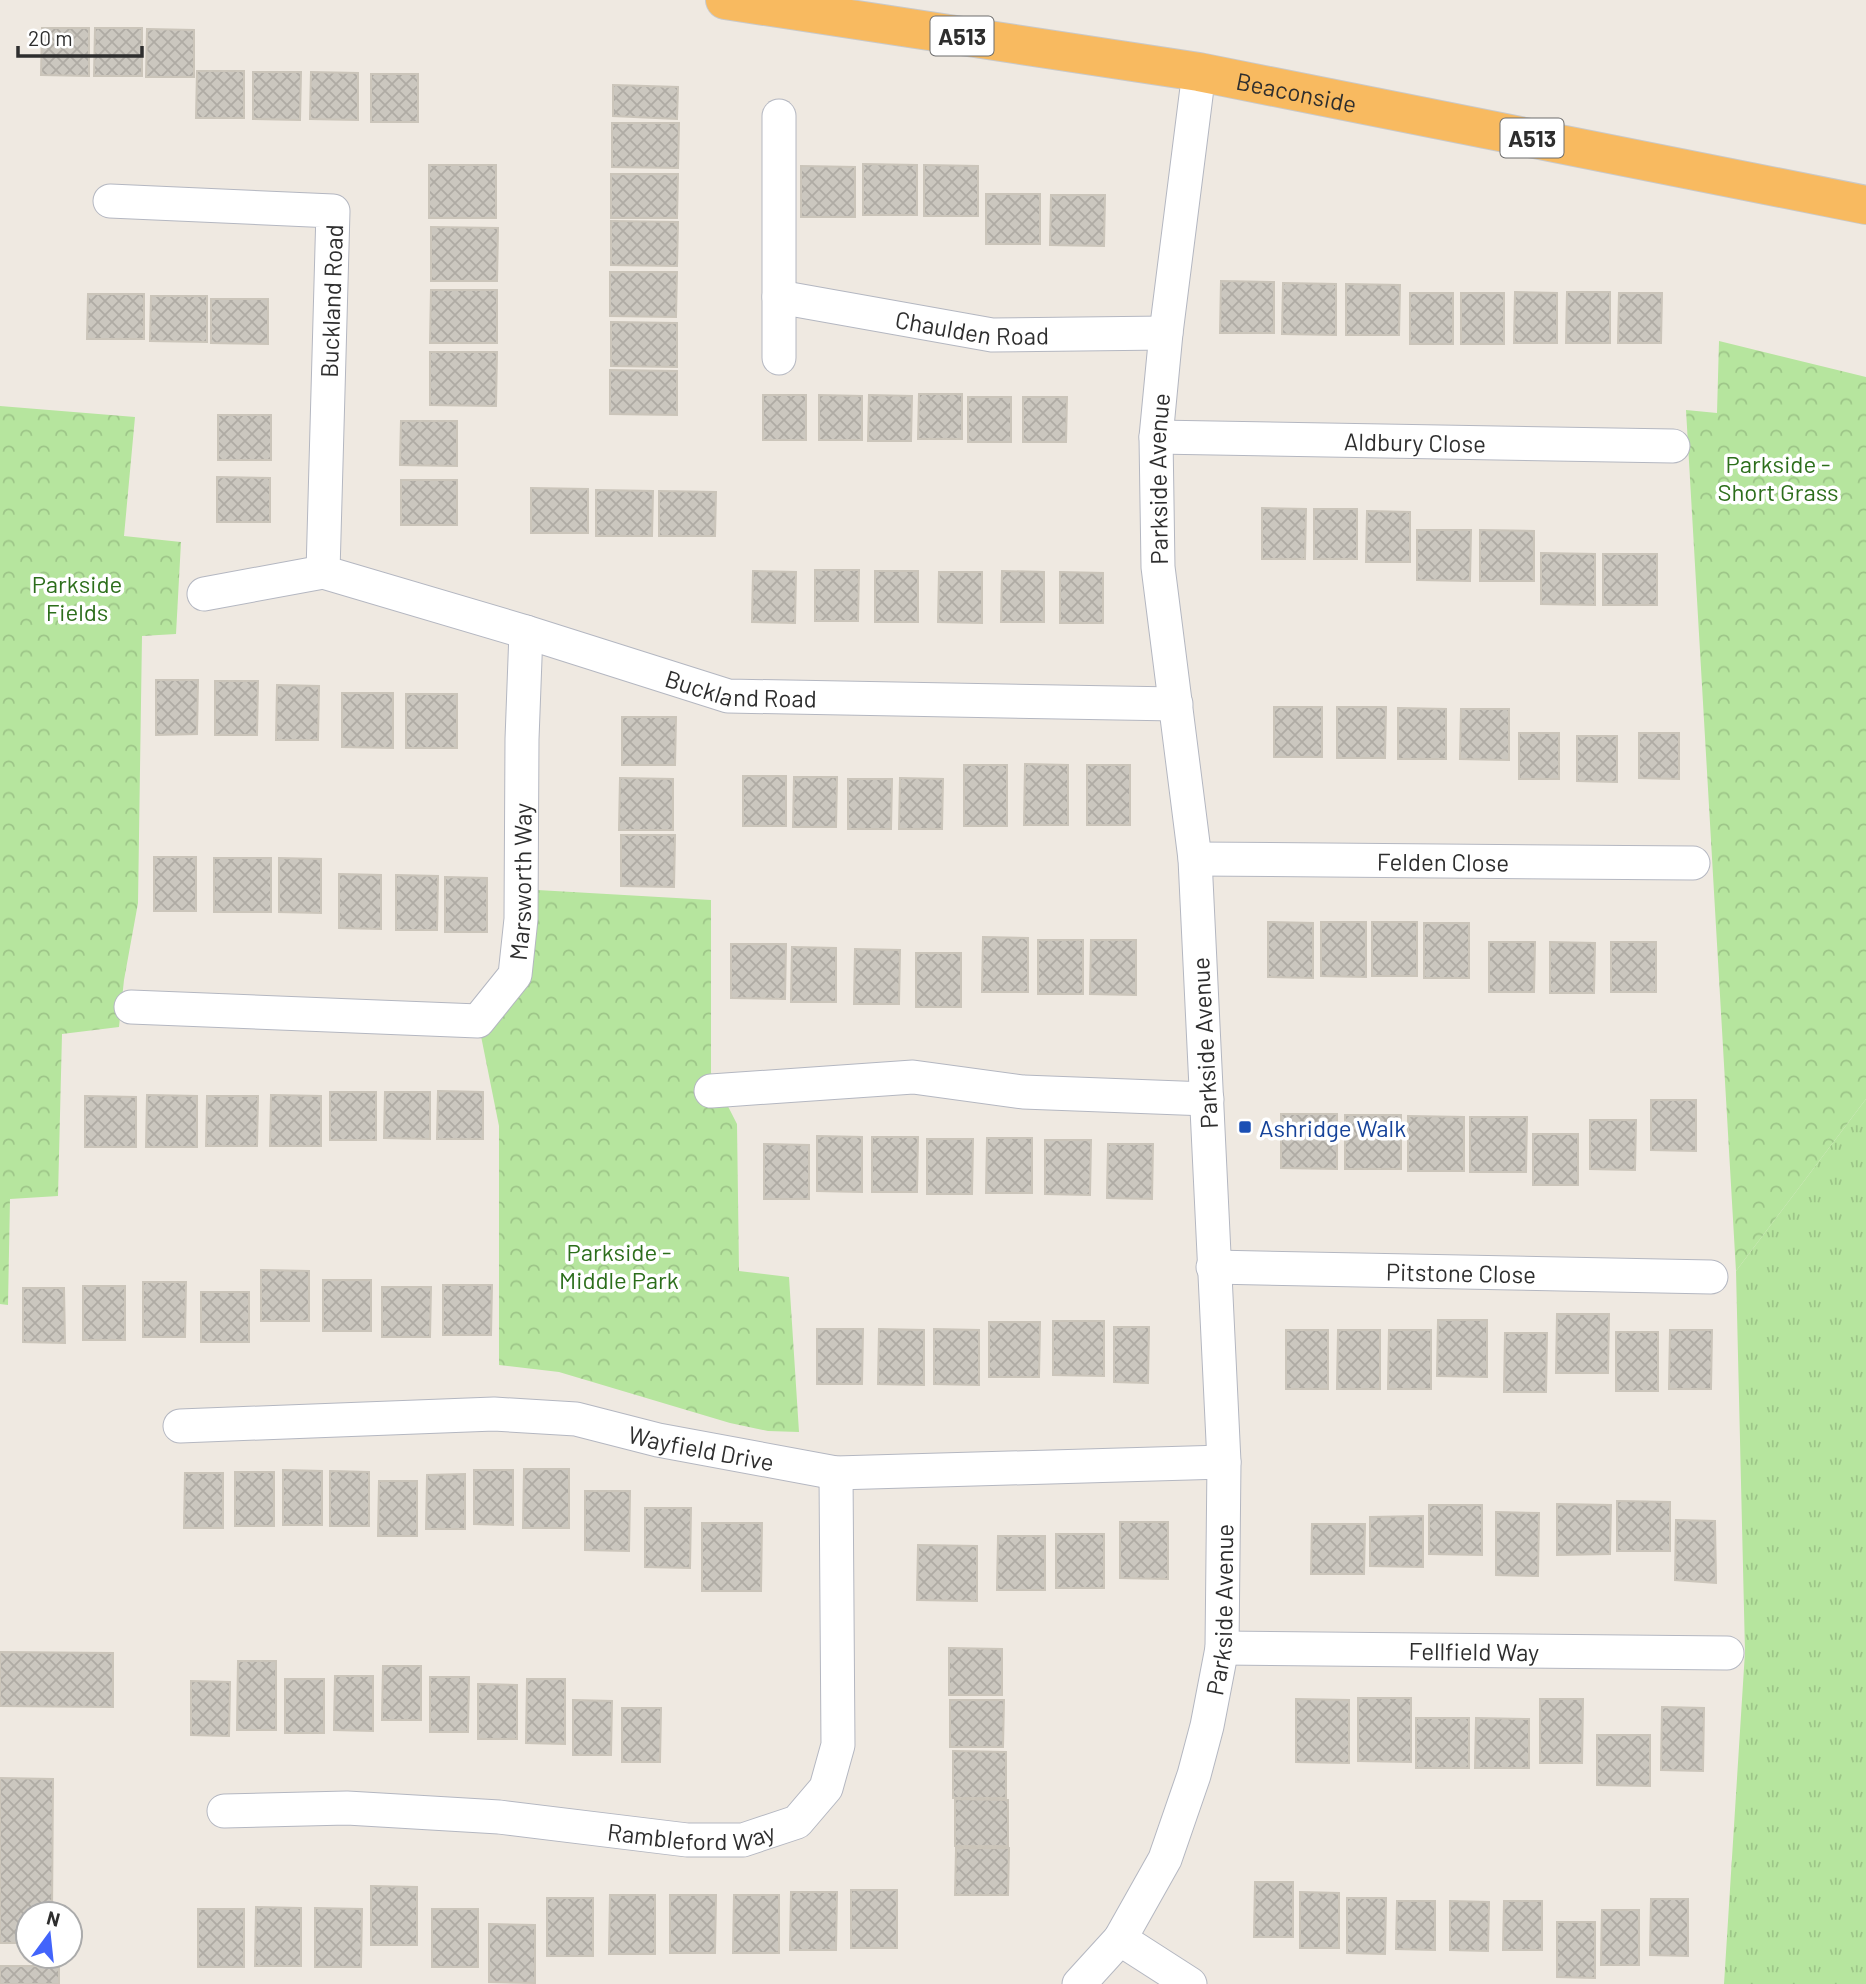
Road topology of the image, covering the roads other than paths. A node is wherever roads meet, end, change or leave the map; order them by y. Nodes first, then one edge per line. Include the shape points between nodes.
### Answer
1 (725, 0) edge
2 (1199, 72) junction
3 (779, 116) dead end
4 (110, 201) dead end
5 (1866, 205) edge
6 (779, 297) junction
7 (1166, 333) junction
8 (779, 358) dead end
9 (1156, 437) junction
10 (1672, 446) dead end
11 (323, 572) junction
12 (204, 594) dead end
13 (526, 632) junction
14 (1176, 704) junction
15 (1195, 859) junction
16 (1693, 863) dead end
17 (131, 1007) dead end
18 (711, 1091) dead end
19 (1207, 1099) junction
20 (1213, 1266) junction
21 (1711, 1278) dead end
22 (180, 1426) dead end
23 (1224, 1462) junction
24 (836, 1473) junction
25 (1222, 1648) junction
26 (1727, 1653) dead end
27 (224, 1811) dead end
28 (1120, 1939) junction
29 (1079, 1984) edge
30 (1190, 1984) edge

1 - 2 highway, Beaconside / A513
2 - 5 highway, Beaconside / A513
2 - 7 street, Parkside Avenue
3 - 6 street
4 - 11 street, Buckland Road via 333,211
6 - 7 street, Chaulden Road via 992,335
6 - 8 street
7 - 9 street, Parkside Avenue
9 - 10 street, Aldbury Close
9 - 14 street, Parkside Avenue via 1158,567
11 - 12 street, Buckland Road
11 - 13 street, Buckland Road
13 - 14 street, Buckland Road via 727,696
13 - 17 street, Marsworth Way via 521,919 515,975 478,1021
14 - 15 street, Parkside Avenue
15 - 16 street, Felden Close
15 - 19 street, Parkside Avenue
18 - 19 street via 913,1077 1023,1092
19 - 20 street, Parkside Avenue
20 - 21 street, Pitstone Close
20 - 23 street, Parkside Avenue
22 - 24 street, Wayfield Drive via 494,1414 576,1419 658,1440
23 - 24 street, Wayfield Drive
23 - 25 street, Parkside Avenue
24 - 27 street, Rambleford Way via 838,1745 826,1788 797,1822 743,1840 687,1840 499,1817 346,1808
25 - 26 street, Fellfield Way
25 - 28 street, Parkside Avenue via 1194,1776 1165,1859
28 - 29 street, Parkside Avenue
28 - 30 street

